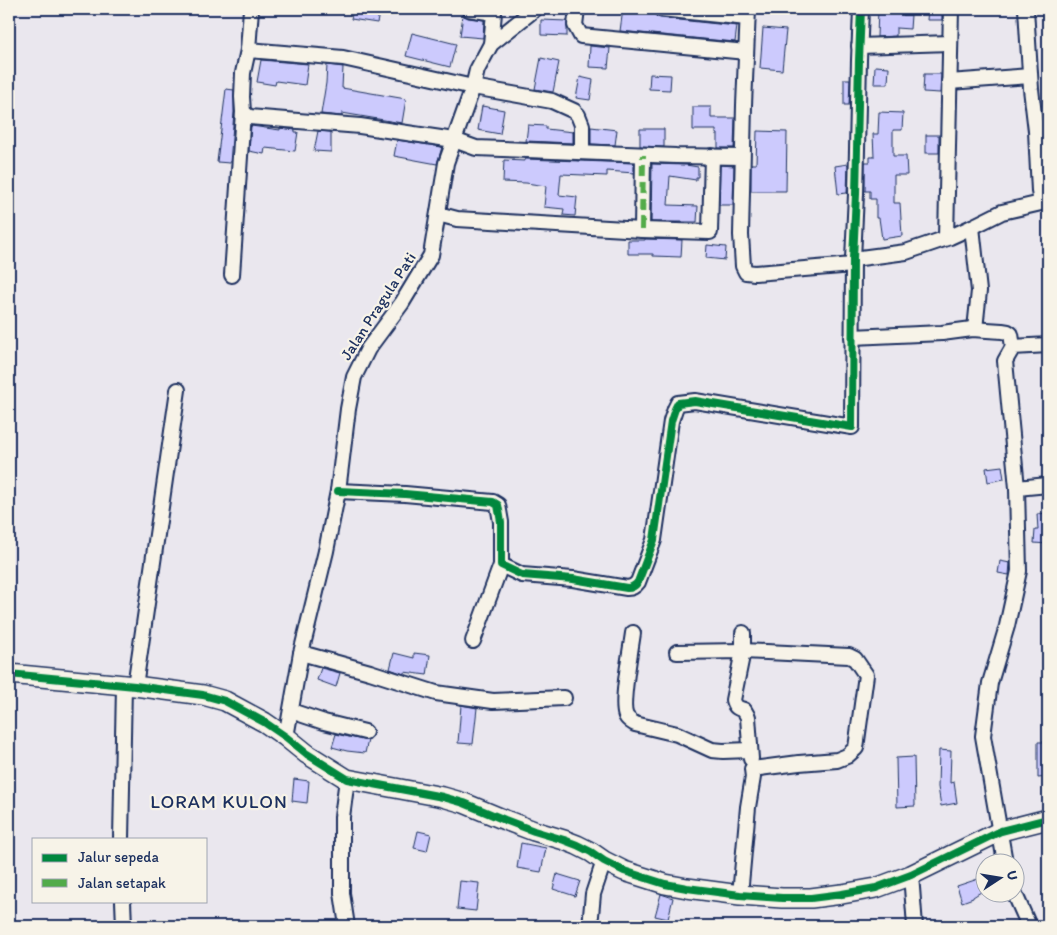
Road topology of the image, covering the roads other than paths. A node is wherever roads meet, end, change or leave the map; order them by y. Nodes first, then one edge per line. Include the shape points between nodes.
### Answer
1 (251, 9) edge
2 (469, 9) edge
3 (535, 9) edge
4 (577, 9) edge
5 (661, 9) edge
6 (861, 9) edge
7 (951, 9) edge
8 (1026, 9) edge
9 (494, 11) edge
10 (748, 13) edge
11 (950, 43) junction
12 (492, 44) junction
13 (860, 46) junction
14 (248, 50) junction
15 (746, 52) junction
16 (1030, 76) junction
17 (949, 82) junction
18 (473, 87) junction
19 (243, 112) junction
20 (1042, 131) edge
21 (454, 140) junction
22 (582, 152) junction
23 (644, 154) junction
24 (712, 156) junction
25 (742, 157) junction
26 (1045, 205) edge
27 (438, 214) junction
28 (972, 227) junction
29 (642, 230) junction
30 (946, 238) junction
31 (853, 262) junction
32 (232, 275) dead end
33 (975, 329) junction
34 (852, 337) junction
35 (1013, 346) junction
36 (1048, 346) edge
37 (178, 390) dead end
38 (1048, 485) edge
39 (1017, 488) junction
40 (338, 491) junction
41 (501, 565) junction
42 (743, 633) dead end
43 (633, 634) dead end
44 (473, 641) dead end
45 (743, 651) junction
46 (677, 652) dead end
47 (301, 653) junction
48 (9, 674) edge
49 (130, 686) junction
50 (564, 698) dead end
51 (291, 711) junction
52 (365, 732) dead end
53 (286, 737) junction
54 (750, 750) junction
55 (752, 769) junction
56 (347, 779) junction
57 (1048, 819) edge
58 (1001, 831) junction
59 (121, 838) edge
60 (1004, 852) edge
61 (604, 861) junction
62 (911, 875) junction
63 (740, 895) junction
64 (123, 902) edge
65 (1018, 902) edge
66 (124, 926) edge
67 (347, 926) edge
68 (590, 926) edge
69 (915, 926) edge
70 (1029, 926) edge

1 - 14 street
2 - 9 street
3 - 12 street, Jalan Pragula Pati
4 - 15 street via 575,25 580,36
5 - 10 street
6 - 13 street
7 - 11 street
8 - 16 street
9 - 12 street
10 - 15 street
11 - 13 street
11 - 17 street
12 - 18 street, Jalan Pragula Pati via 477,70
13 - 31 street
14 - 18 street via 343,58
14 - 19 street via 243,73
15 - 25 street
16 - 17 street
16 - 20 street
17 - 30 street
18 - 21 street, Jalan Pragula Pati
18 - 22 street via 552,101 574,111 582,125
19 - 21 street via 249,117 360,126
19 - 32 street
20 - 26 street via 1039,191
21 - 22 street via 476,148
21 - 27 street, Jalan Pragula Pati via 446,163
22 - 23 street
23 - 24 street
23 - 29 street
24 - 25 street
24 - 29 street via 710,232
25 - 31 street via 741,235 746,272
26 - 28 street via 1002,212
27 - 29 street via 457,220
27 - 40 street, Jalan Pragula Pati via 431,255 402,303 368,349 354,377
28 - 30 street
28 - 33 street via 979,291
30 - 31 street via 906,252
31 - 34 street
33 - 34 street
33 - 35 street via 1008,332
34 - 41 street via 852,427 695,401 678,404 672,421 654,540 635,586 627,588 522,575
35 - 36 street
35 - 39 street via 1005,361
37 - 49 street
38 - 39 street
39 - 58 street via 1019,572 990,683 983,736
40 - 41 street via 493,502 498,505 501,522
40 - 47 street, Jalan Pragula Pati
41 - 44 street
42 - 45 street
43 - 54 street via 624,703 630,721 677,734 712,750
45 - 46 street
45 - 54 street via 733,700 734,705 744,710 748,717
45 - 55 street via 849,656 866,675 856,748 847,756 837,760
47 - 50 street via 436,693 493,701
47 - 51 street, Jalan Pragula Pati
48 - 49 street
49 - 53 street via 225,701
49 - 59 street
51 - 52 street
51 - 53 street, Jalan Pragula Pati
53 - 56 street
54 - 55 street
55 - 63 street
56 - 61 street via 443,796 577,845
56 - 67 street via 342,817 342,893
57 - 58 street
58 - 60 street
58 - 62 street
61 - 63 street via 665,884
61 - 68 street via 593,894
62 - 63 street via 876,888 819,897
62 - 69 street
64 - 66 street
65 - 70 street

